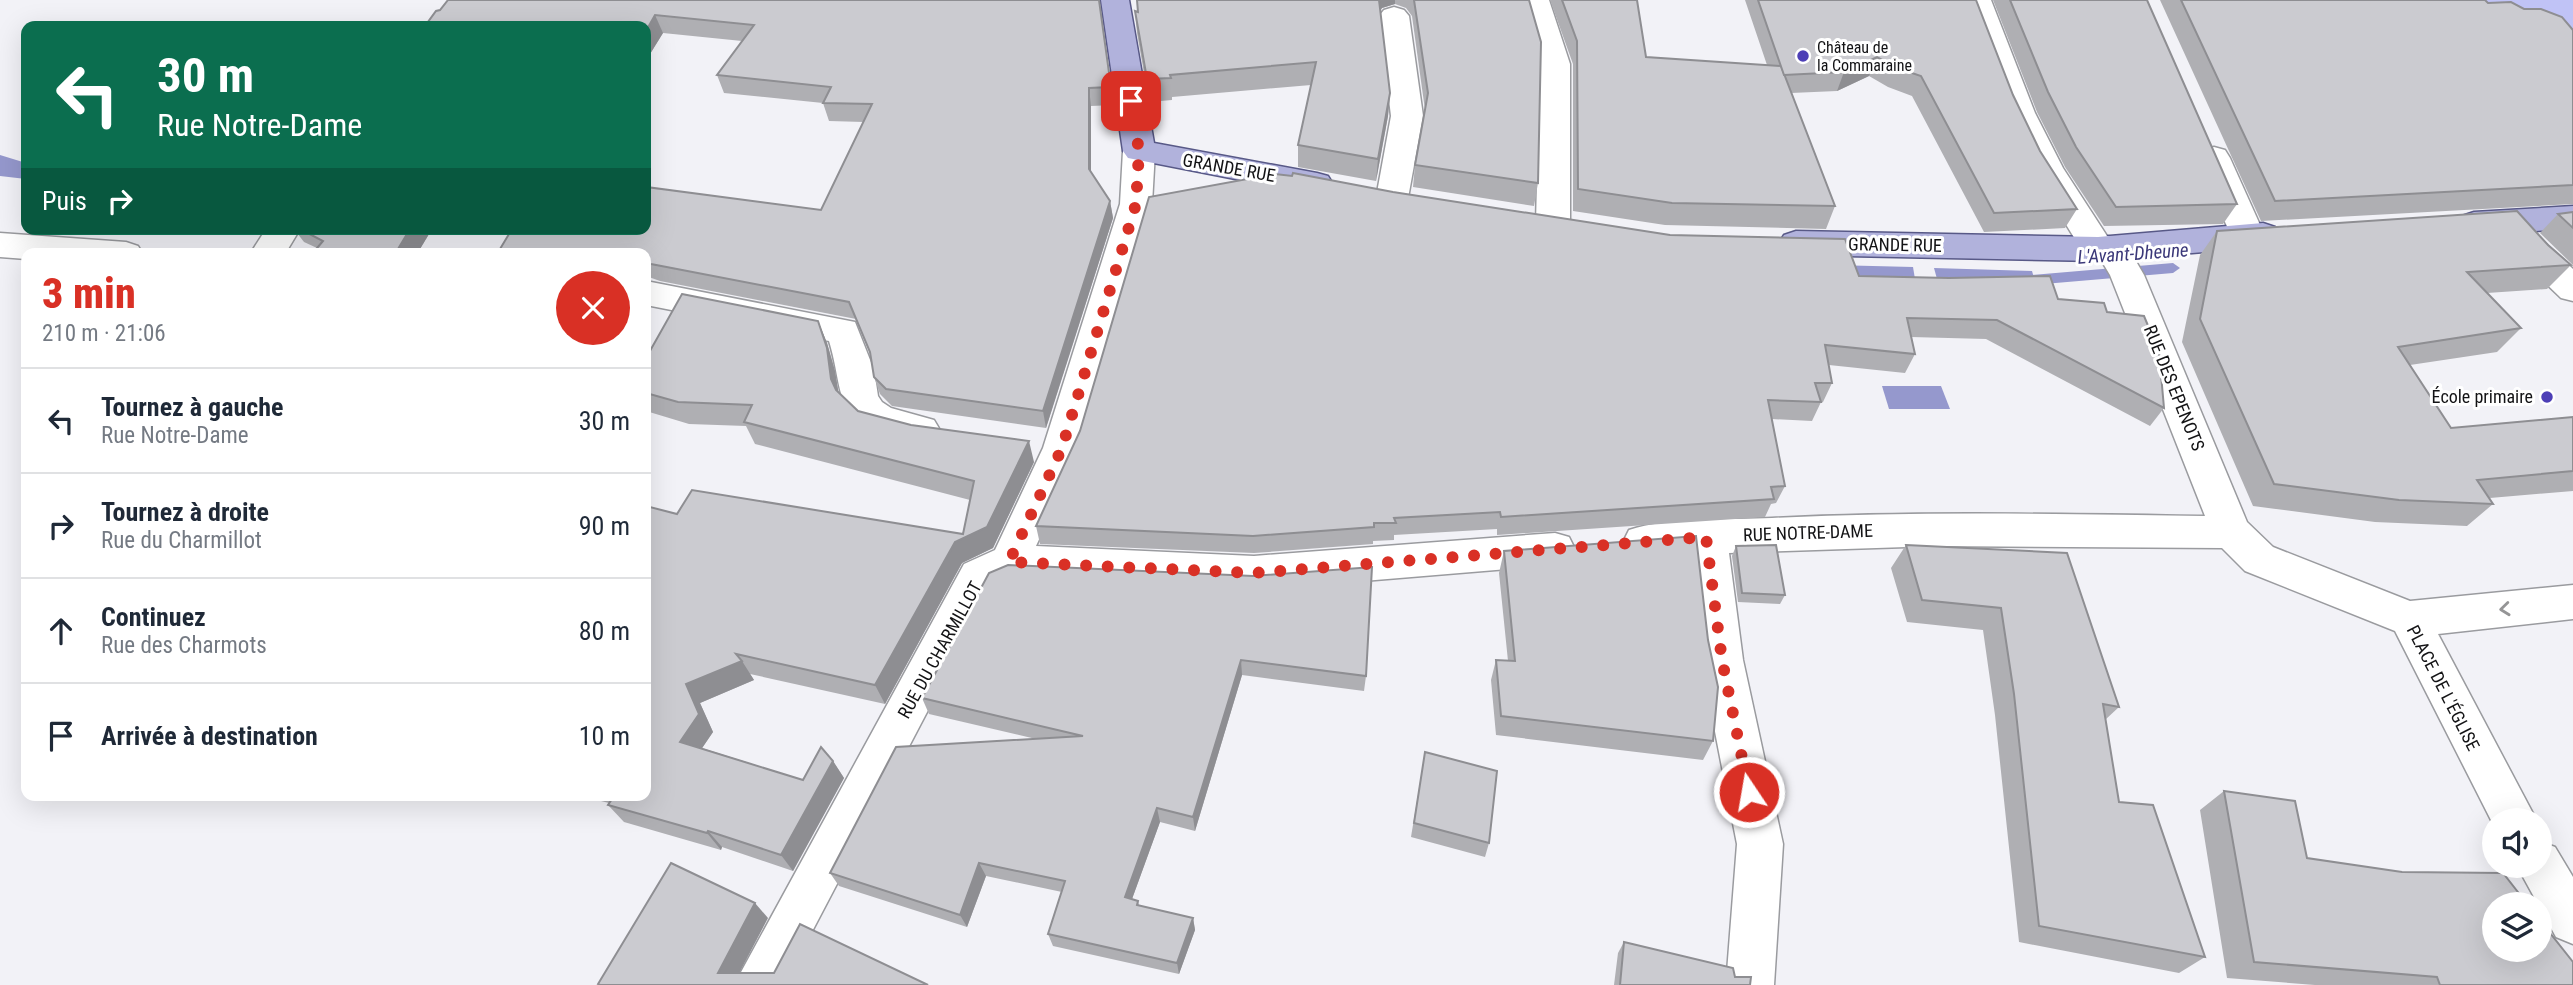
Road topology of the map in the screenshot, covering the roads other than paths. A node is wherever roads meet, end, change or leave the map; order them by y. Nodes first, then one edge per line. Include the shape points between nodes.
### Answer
1 (1115, 0) edge
2 (1535, 0) edge
3 (1977, 0) edge
4 (1394, 16) dead end
5 (2205, 137) edge
6 (1139, 151) junction
7 (1382, 196) joint
8 (2573, 217) edge
9 (2504, 222) junction
10 (1552, 223) edge
11 (2437, 226) edge
12 (2289, 234) edge
13 (2248, 236) junction
14 (1763, 242) edge
15 (0, 246) edge
16 (32, 248) edge
17 (2113, 257) junction
18 (2573, 289) edge
19 (651, 294) edge
20 (958, 435) edge
21 (1023, 443) edge
22 (1062, 448) junction
23 (2231, 532) junction
24 (1706, 537) junction
25 (1009, 562) junction
26 (2573, 602) edge
27 (2409, 619) junction
28 (2508, 808) edge
29 (2548, 878) edge
30 (2573, 921) edge
31 (758, 985) edge
32 (1750, 985) edge

1 - 6 main road
2 - 10 street via 1555,64
3 - 17 street, RUE DES EPENOTS via 2020,113 2048,169
4 - 7 street via 1408,116
5 - 13 street
6 - 7 main road, GRANDE RUE
6 - 22 street via 1136,204
8 - 9 main road
9 - 11 main road
9 - 18 street
12 - 13 main road, GRANDE RUE
13 - 17 main road, GRANDE RUE
14 - 17 main road, GRANDE RUE
15 - 16 street
17 - 23 street, RUE DES EPENOTS via 2157,341
19 - 20 street via 843,331 860,400 869,411 880,420
21 - 22 street
22 - 25 street
23 - 24 street, RUE NOTRE-DAME via 1958,529
23 - 27 street, PLACE DE L'ÉGLISE via 2259,559
24 - 25 street, RUE NOTRE-DAME via 1254,573
24 - 32 street via 1722,660 1760,844
25 - 31 street, RUE DU CHARMILLOT via 978,576
26 -> 27 street
27 - 28 street, PLACE DE L'ÉGLISE
29 - 30 street

